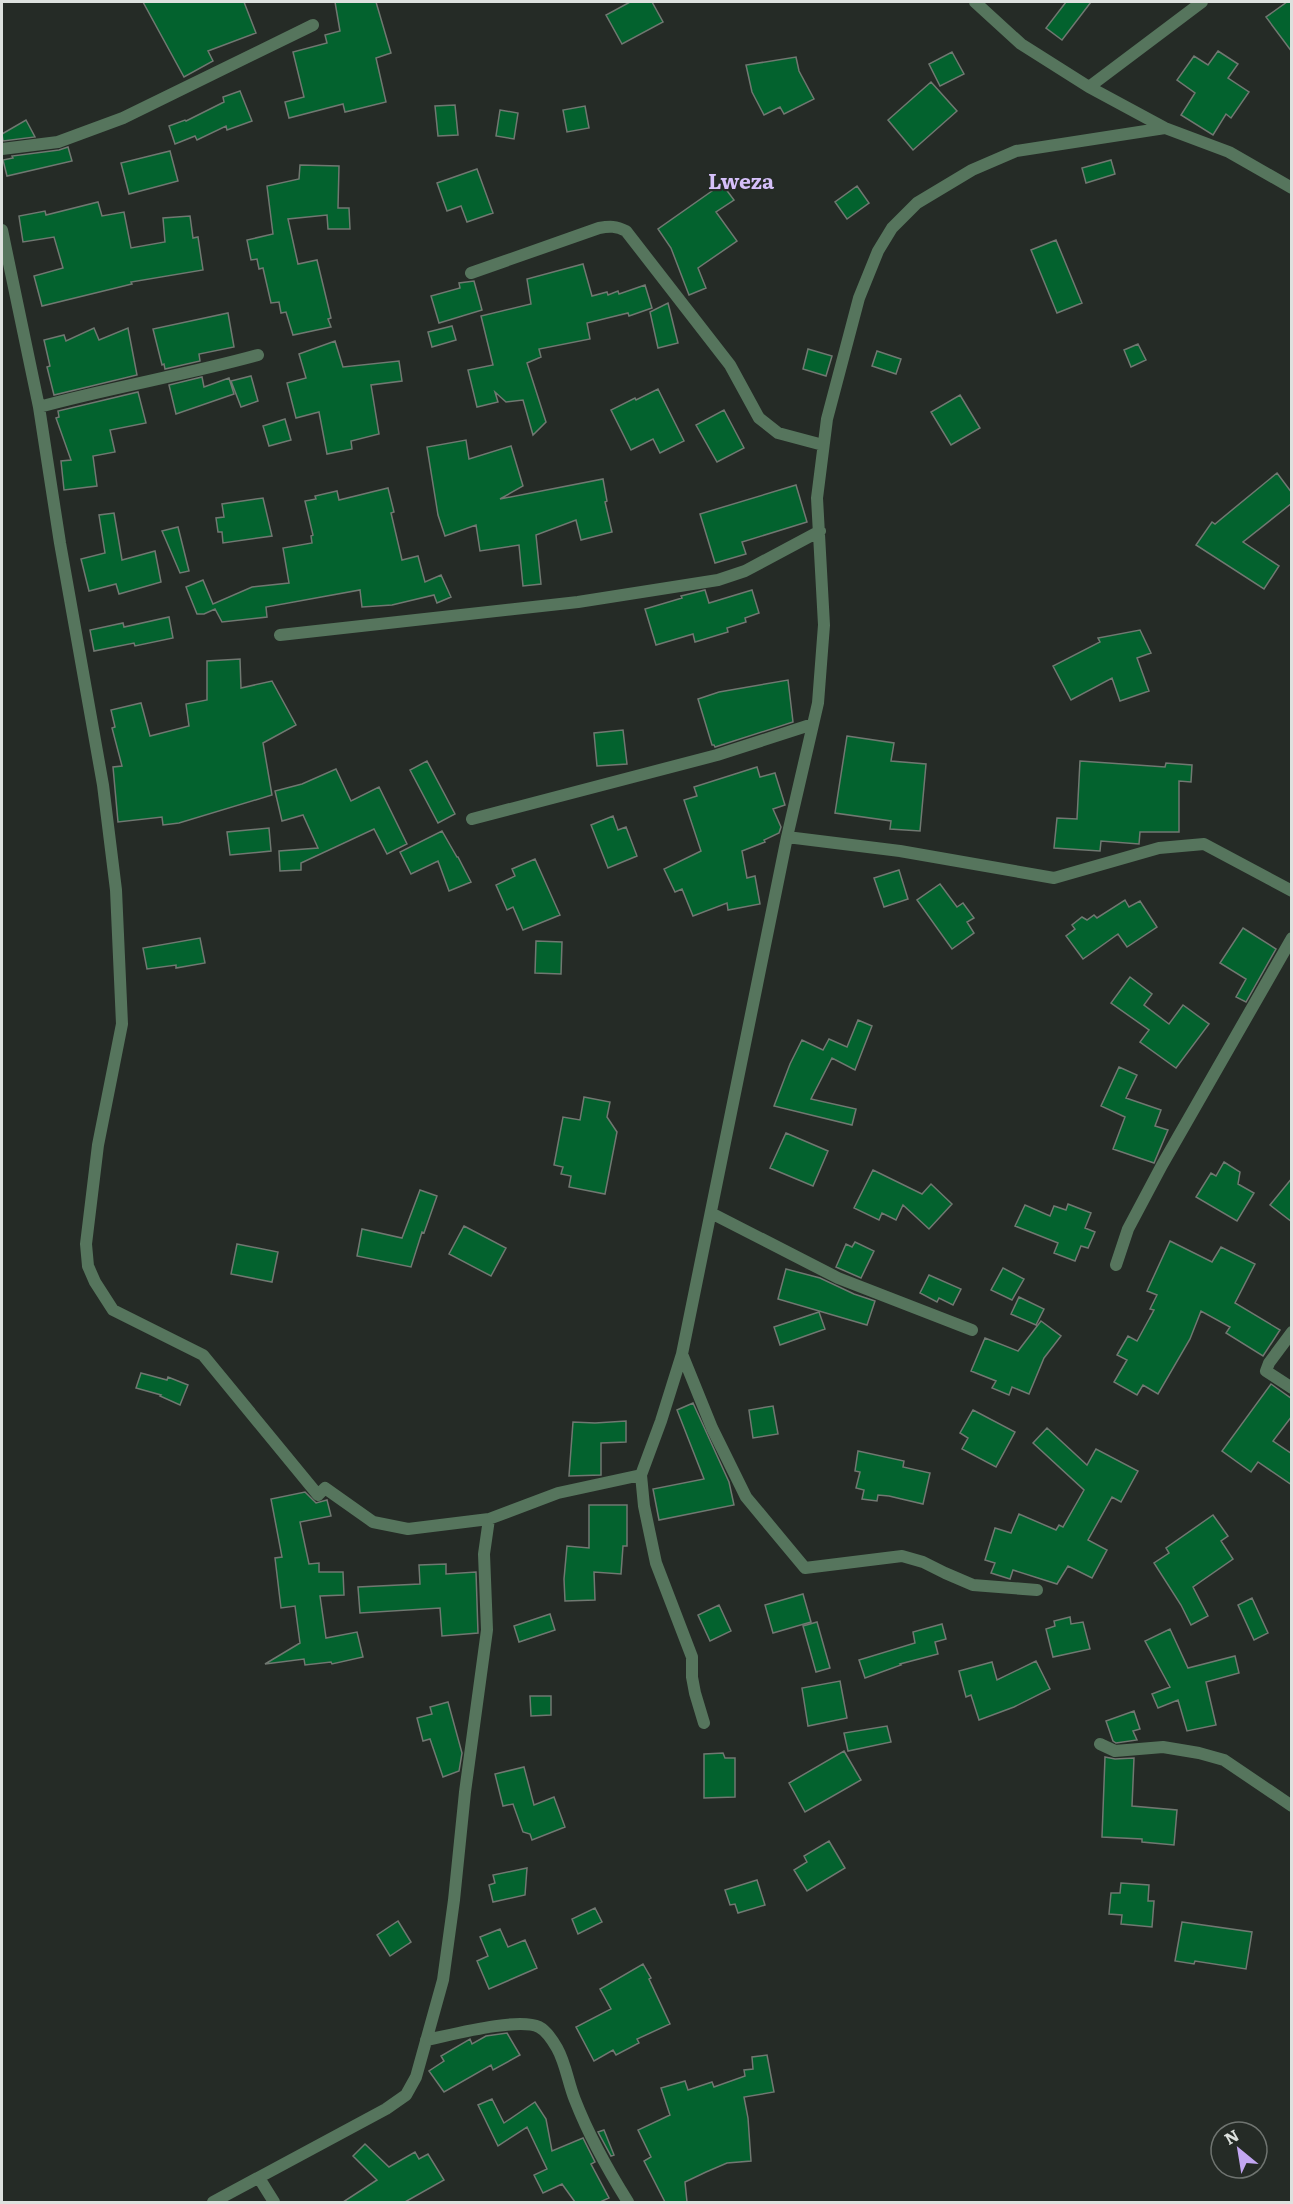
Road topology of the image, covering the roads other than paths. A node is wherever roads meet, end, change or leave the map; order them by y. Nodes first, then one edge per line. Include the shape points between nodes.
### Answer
1 (975, 2) edge
2 (1202, 2) edge
3 (313, 25) dead end
4 (1089, 87) junction
5 (1165, 128) junction
6 (2, 149) edge
7 (1292, 188) edge
8 (2, 230) edge
9 (471, 273) dead end
10 (258, 355) dead end
11 (39, 407) junction
12 (823, 445) junction
13 (820, 531) junction
14 (280, 635) dead end
15 (813, 724) junction
16 (471, 819) dead end
17 (787, 837) junction
18 (1292, 891) edge
19 (1292, 938) edge
20 (711, 1213) junction
21 (1116, 1265) dead end
22 (972, 1330) dead end
23 (1292, 1332) edge
24 (682, 1354) junction
25 (1292, 1388) edge
26 (641, 1475) junction
27 (489, 1519) junction
28 (1037, 1590) dead end
29 (704, 1723) dead end
30 (1100, 1744) dead end
31 (1292, 1806) edge
32 (426, 2040) junction
33 (259, 2178) junction
34 (213, 2202) edge
35 (274, 2202) edge
36 (628, 2202) edge

1 - 4 street via 1021,44
2 - 4 street
3 - 6 street via 123,118 58,141
4 - 5 street
5 - 7 street via 1228,152
5 - 12 street via 1016,151 972,170 902,216 878,251 859,298
8 - 11 street
9 - 12 street via 599,228 618,227 626,231 730,365 759,418 778,433
10 - 11 street
11 - 27 street via 103,785 116,890 122,1024 98,1145 86,1244 88,1266 112,1310 203,1355 318,1496 325,1488 373,1522 408,1529
12 - 13 street via 817,498
13 - 14 street via 746,570 718,580 578,602
13 - 15 street via 824,625
15 - 16 street via 706,758
15 - 17 street
17 - 18 street via 900,850 1054,878 1159,848 1204,844
17 - 20 street
19 - 21 street via 1128,1229
20 - 22 street via 838,1278
20 - 24 street
23 - 25 street via 1266,1371
24 - 26 street
24 - 28 street via 746,1497 805,1568 902,1556 973,1585
26 - 27 street via 558,1493
26 - 29 street via 656,1563 692,1657 694,1693
27 - 32 street via 484,1554 488,1630 443,1980
30 - 31 street via 1115,1751 1163,1747 1224,1760
32 - 33 street via 416,2077 406,2094 387,2109
32 - 36 street via 503,2025 526,2024 546,2032 558,2050 575,2100 608,2171
33 - 34 street
33 - 35 street

